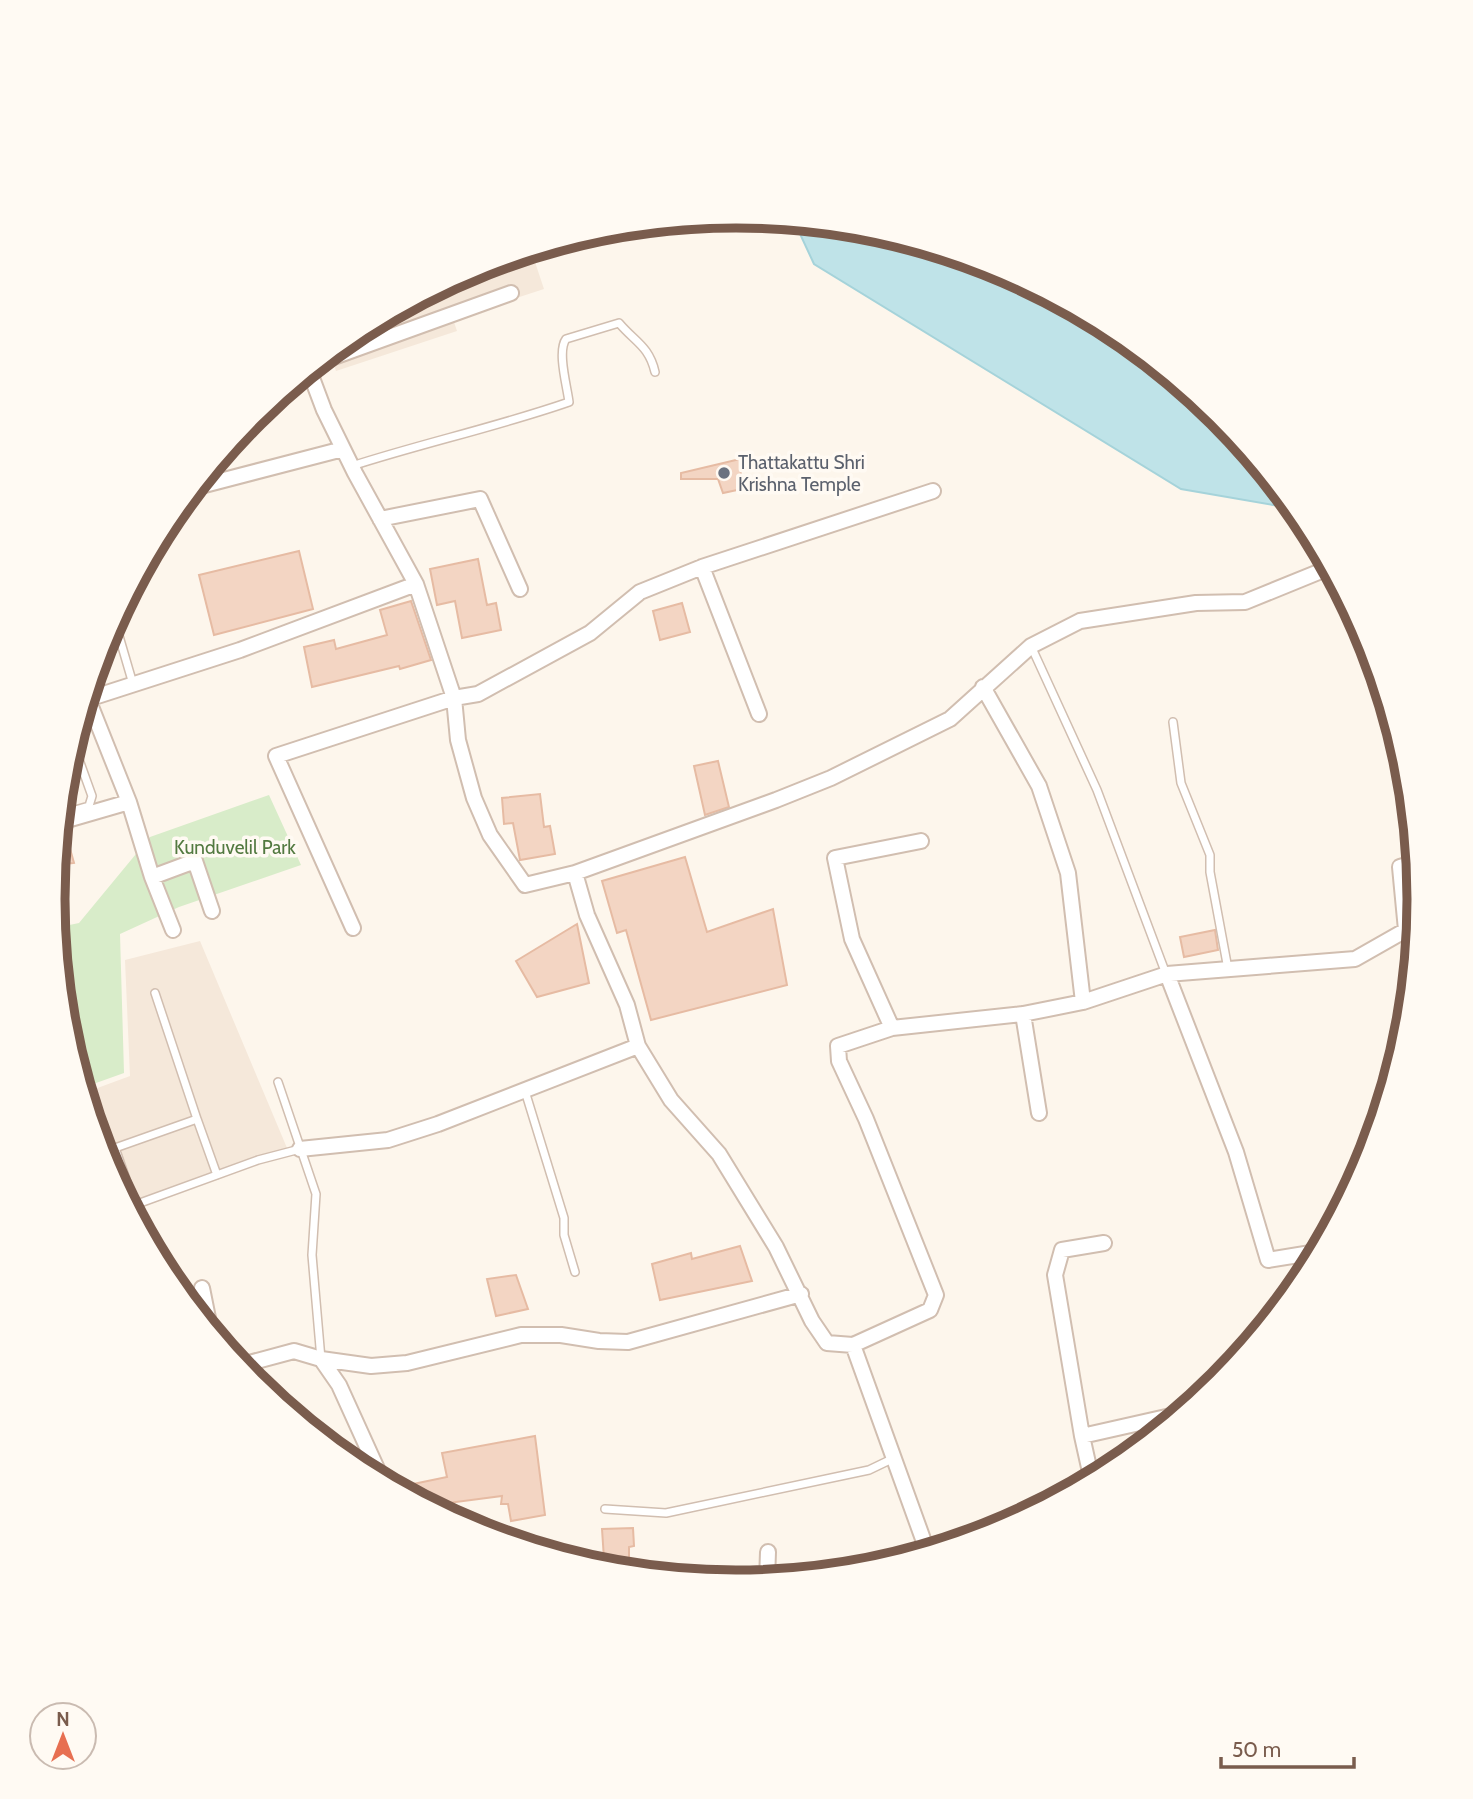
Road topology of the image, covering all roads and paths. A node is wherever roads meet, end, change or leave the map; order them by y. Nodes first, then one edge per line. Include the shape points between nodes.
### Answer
1 (511, 293) dead end
2 (349, 352) edge
3 (656, 372) dead end
4 (312, 379) edge
5 (343, 449) junction
6 (352, 466) junction
7 (210, 484) edge
8 (933, 491) dead end
9 (380, 519) junction
10 (702, 567) junction
11 (1322, 571) edge
12 (416, 584) junction
13 (520, 589) dead end
14 (119, 636) edge
15 (1031, 646) junction
16 (133, 684) junction
17 (983, 687) junction
18 (96, 697) edge
19 (454, 698) junction
20 (92, 712) edge
21 (759, 714) dead end
22 (1173, 722) dead end
23 (80, 761) edge
24 (129, 802) junction
25 (70, 811) edge
26 (69, 819) edge
27 (921, 841) dead end
28 (1407, 865) edge
29 (575, 873) junction
30 (152, 877) junction
31 (212, 911) dead end
32 (353, 928) dead end
33 (173, 930) dead end
34 (1228, 969) junction
35 (1167, 974) junction
36 (155, 993) dead end
37 (1083, 1002) junction
38 (1023, 1014) junction
39 (892, 1028) junction
40 (638, 1046) junction
41 (278, 1082) dead end
42 (525, 1090) junction
43 (1039, 1113) dead end
44 (197, 1119) junction
45 (300, 1149) junction
46 (120, 1166) edge
47 (217, 1175) junction
48 (138, 1204) edge
49 (1104, 1243) dead end
50 (1307, 1254) edge
51 (575, 1272) dead end
52 (202, 1288) dead end
53 (801, 1294) junction
54 (207, 1311) edge
55 (853, 1345) junction
56 (321, 1360) junction
57 (251, 1363) edge
58 (1163, 1418) edge
59 (1082, 1436) junction
60 (894, 1458) junction
61 (376, 1466) edge
62 (1090, 1470) edge
63 (606, 1509) dead end
64 (925, 1544) edge
65 (768, 1552) dead end
66 (768, 1570) edge

1 - 2 street
3 - 6 lane via 645,347 619,323 566,339 561,354 569,402
4 - 5 street
5 - 6 street
5 - 7 street
6 - 9 street
8 - 10 street
9 - 12 street
9 - 13 street via 480,499
10 - 19 street via 640,592 590,633 478,694
10 - 21 street
11 - 15 street via 1245,601 1196,603 1080,621
12 - 16 street via 240,650
12 - 19 street
14 - 16 lane
15 - 17 street
15 - 35 lane via 1097,790
16 - 18 street
17 - 29 street via 950,719 831,778
17 - 37 street via 1039,786 1068,873
19 - 29 street via 458,740 474,798 490,835 525,886
19 - 32 street via 276,756
20 - 24 street
22 - 34 lane via 1181,783 1210,855
23 - 25 lane via 92,796 89,806
24 - 26 street
24 - 30 street
27 - 39 street via 835,858 852,939
28 - 34 street via 1400,867 1406,930 1356,959
29 - 40 street via 587,915 627,1005
30 - 31 street via 195,861
30 - 33 street
34 - 35 street
35 - 37 street
35 - 50 street via 1236,1152 1268,1260
36 - 44 lane
37 - 38 street
38 - 39 street
38 - 43 street
39 - 55 street via 838,1046 839,1061 936,1294 930,1310
40 - 42 street
40 - 53 street via 671,1100 719,1154
41 - 45 lane
42 - 45 street via 388,1140
42 - 51 lane via 564,1218
44 - 46 lane via 115,1149
44 - 47 lane
45 - 47 lane
45 - 56 lane via 316,1194 312,1255
47 - 48 lane
49 - 59 street via 1062,1250 1055,1275
52 - 54 street
53 - 55 street via 827,1343
53 - 56 street via 628,1342 521,1335 407,1363 371,1366
55 - 60 street
56 - 57 street via 294,1351
56 - 61 street via 340,1385
58 - 59 street
59 - 62 street
60 - 63 lane via 869,1471 666,1513
60 - 64 street
65 - 66 street

